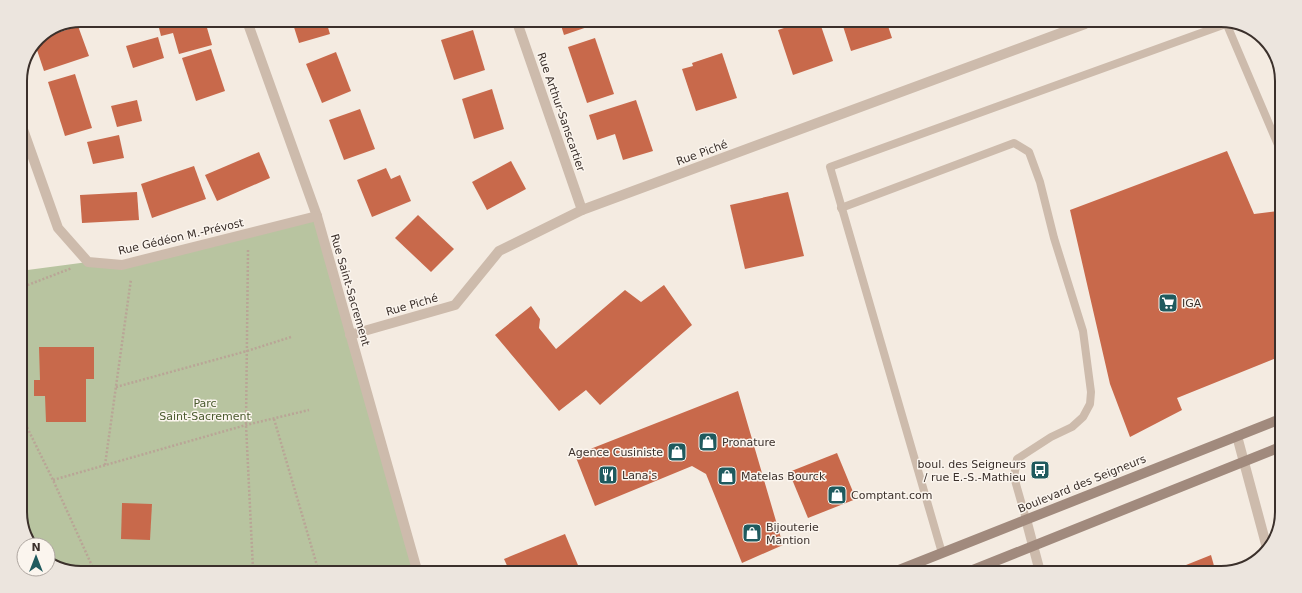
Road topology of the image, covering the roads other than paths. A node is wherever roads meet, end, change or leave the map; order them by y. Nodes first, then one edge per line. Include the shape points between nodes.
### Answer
1 (250, 27) edge
2 (519, 27) edge
3 (1077, 27) edge
4 (1217, 27) edge
5 (1228, 28) edge
6 (1275, 138) edge
7 (27, 142) edge
8 (841, 208) junction
9 (582, 210) junction
10 (317, 216) junction
11 (350, 335) junction
12 (1275, 421) edge
13 (1237, 436) junction
14 (1275, 449) edge
15 (1244, 461) junction
16 (1026, 519) junction
17 (1266, 543) edge
18 (1033, 545) junction
19 (942, 553) junction
20 (416, 566) edge
21 (909, 566) edge
22 (982, 566) edge
23 (1038, 566) edge

1 - 10 street, Rue Saint-Sacrement
2 - 9 street, Rue Arthur-Sanscartier
3 - 9 street, Rue Piché
4 - 8 lane via 830,167
5 - 6 lane
7 - 10 street, Rue Gédéon M.-Prévost via 58,228 88,262 122,265
8 - 16 lane via 1014,143 1029,152 1083,331 1091,392 1090,404 1083,417 1072,427 1017,459 1014,477
8 - 19 lane
9 - 11 street, Rue Piché via 499,251 456,305
10 - 11 street, Rue Saint-Sacrement
11 - 20 street, Rue Saint-Sacrement
12 - 13 main road, Boulevard des Seigneurs
13 - 15 street
13 - 16 main road, Boulevard des Seigneurs
14 - 15 main road
15 - 17 street
15 - 18 main road
16 - 18 street
16 - 19 main road, Boulevard des Seigneurs
18 - 22 main road
18 - 23 street
19 - 21 main road, Boulevard des Seigneurs

